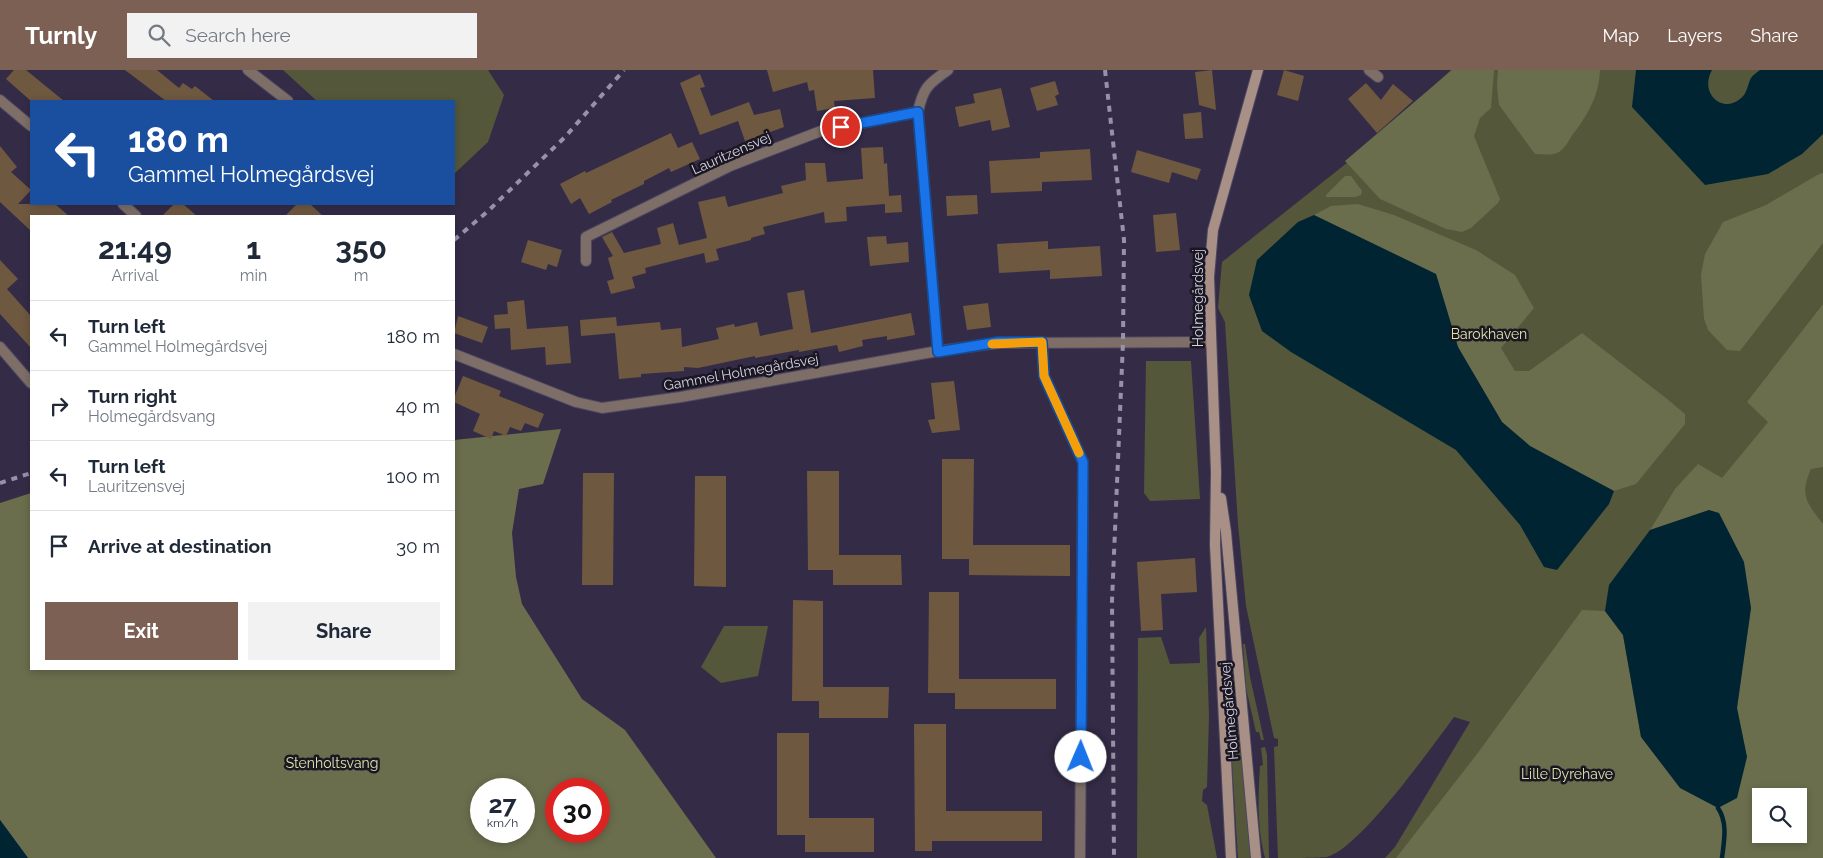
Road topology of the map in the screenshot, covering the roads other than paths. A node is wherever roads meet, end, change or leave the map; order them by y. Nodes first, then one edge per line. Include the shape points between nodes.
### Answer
1 (248, 70) edge
2 (948, 70) edge
3 (1258, 70) edge
4 (1369, 70) edge
5 (1378, 77) dead end
6 (0, 100) edge
7 (287, 100) edge
8 (918, 112) junction
9 (30, 125) edge
10 (124, 205) edge
11 (135, 215) edge
12 (586, 261) dead end
13 (1042, 342) junction
14 (1211, 342) junction
15 (0, 347) edge
16 (938, 352) junction
17 (455, 354) edge
18 (30, 382) edge
19 (1216, 472) junction
20 (1080, 858) edge
21 (1231, 858) edge
22 (1256, 858) edge

1 - 7 street
2 - 8 street via 931,82 921,95
3 - 14 street, Holmegårdsvej via 1213,230 1208,277
4 - 5 street
6 - 9 street
8 - 12 street, Lauritzensvej via 821,130 730,166 586,237
8 - 16 street
10 - 11 street
13 - 14 street, Gammel Holmegårdsvej
13 - 16 street, Gammel Holmegårdsvej via 998,342
13 - 20 street via 1044,376 1083,462
14 - 19 street, Holmegårdsvej
15 - 18 street
16 - 17 street, Gammel Holmegårdsvej via 602,408 576,402
19 - 21 street, Holmegårdsvej via 1214,545
19 - 22 street, Holmegårdsvej via 1226,532

